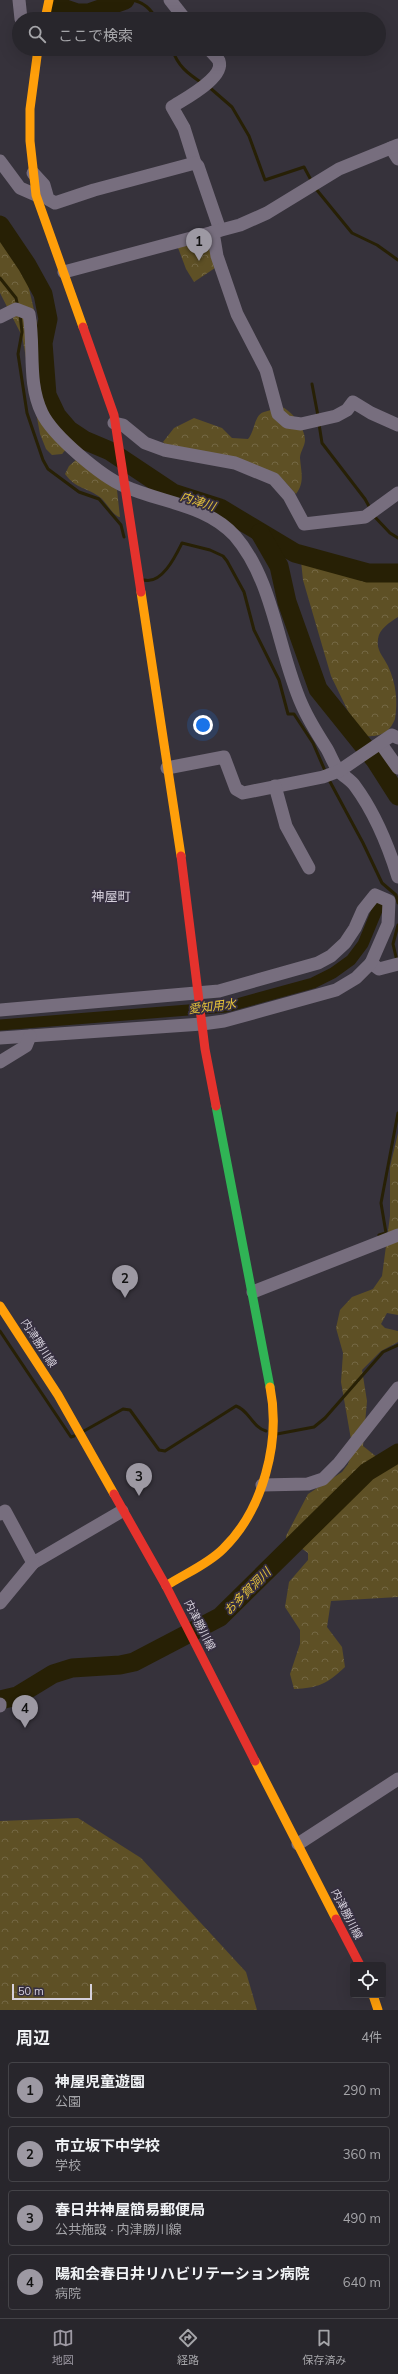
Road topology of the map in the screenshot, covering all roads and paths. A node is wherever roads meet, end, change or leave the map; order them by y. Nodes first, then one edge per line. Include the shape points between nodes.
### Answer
1 (19, 0) edge
2 (49, 0) edge
3 (170, 0) edge
4 (20, 12) edge
5 (46, 12) edge
6 (179, 12) edge
7 (37, 56) edge
8 (215, 56) edge
9 (396, 151) edge
10 (0, 161) edge
11 (195, 163) junction
12 (33, 173) junction
13 (36, 195) junction
14 (55, 203) junction
15 (216, 231) junction
16 (49, 236) junction
17 (64, 272) junction
18 (0, 317) edge
19 (398, 424) edge
20 (115, 426) junction
21 (124, 485) junction
22 (398, 493) edge
23 (398, 738) edge
24 (381, 744) junction
25 (167, 768) junction
26 (398, 768) edge
27 (339, 771) junction
28 (275, 786) junction
29 (309, 868) dead end
30 (398, 877) edge
31 (370, 963) junction
32 (398, 964) edge
33 (197, 993) junction
34 (0, 1010) edge
35 (202, 1024) junction
36 (30, 1036) junction
37 (0, 1038) edge
38 (0, 1062) edge
39 (398, 1235) edge
40 (253, 1292) junction
41 (0, 1306) edge
42 (398, 1388) edge
43 (262, 1485) junction
44 (122, 1511) junction
45 (0, 1514) edge
46 (33, 1563) junction
47 (166, 1586) junction
48 (0, 1603) edge
49 (398, 1779) edge
50 (298, 1844) junction
51 (358, 1962) edge
52 (374, 1998) edge
53 (378, 2010) edge

1 - 4 street
2 - 5 street
3 - 6 street
7 - 12 street via 30,109
8 - 11 street via 219,61 219,72 212,80 172,108 184,128
9 - 15 street via 340,169 267,213 240,225
10 - 13 street via 20,188
11 - 14 street
11 - 15 street
12 - 13 street
12 - 14 street via 44,185 48,199
13 - 16 street
14 - 16 street
15 - 17 street
15 - 19 street via 217,256 237,314 266,370 278,414 287,422 301,424 336,416 347,410 353,402
16 - 17 street
17 - 20 street
18 - 21 street via 16,309 29,314 33,384 42,413 54,432 104,474
20 - 21 street
20 - 22 street via 123,425 145,443 235,463 274,480 289,496 304,524 365,517
21 - 25 street
21 - 27 street via 205,514 220,523 242,545 264,590 302,704
23 - 24 street via 392,735
24 - 26 street
24 - 27 street
25 - 28 street via 224,757 236,789 243,793
25 - 33 street
27 - 28 street via 323,777
27 - 30 street via 354,785 374,817 385,839
28 - 29 street via 286,826
31 - 32 street via 379,968
31 - 33 street via 388,924 389,901 375,895 363,910 355,928 331,956 318,963 260,981 219,991
31 - 35 street via 356,978 336,990 224,1021
33 - 34 street
33 - 35 street
35 - 36 street
35 - 40 street
36 - 37 street
36 - 38 street via 26,1046
39 - 40 street
40 - 43 street via 273,1402 269,1465
41 - 44 street, 内津勝川線 via 58,1395
42 - 43 street via 339,1463 323,1479 308,1484
43 - 47 street via 254,1502 222,1549
44 - 46 street
44 - 47 street, 内津勝川線
45 - 46 street via 5,1511
46 - 48 street
47 - 50 street, 内津勝川線
49 - 50 street
50 - 51 street, 内津勝川線
52 - 53 street

